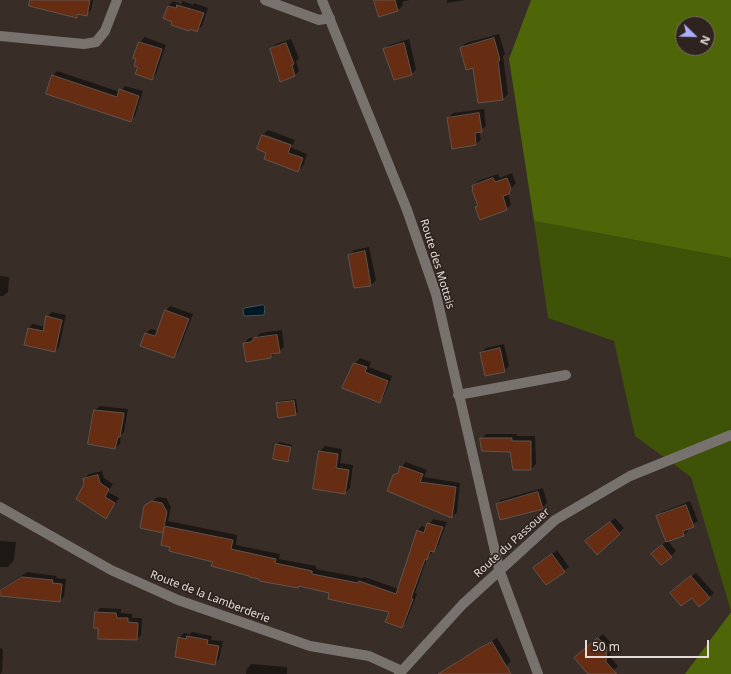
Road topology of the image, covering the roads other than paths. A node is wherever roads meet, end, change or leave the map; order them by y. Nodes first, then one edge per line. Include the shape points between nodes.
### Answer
1 (117, 0) edge
2 (264, 0) edge
3 (322, 0) edge
4 (330, 18) junction
5 (0, 36) edge
6 (566, 375) dead end
7 (458, 395) junction
8 (731, 435) edge
9 (0, 507) edge
10 (499, 569) junction
11 (400, 673) edge
12 (538, 674) edge

1 - 5 street via 105,31 96,42 84,44
2 - 4 street via 319,20
3 - 4 street, Route des Mottais
4 - 7 street, Route des Mottais via 410,217 436,294
6 - 7 street
7 - 10 street, Route des Mottais
8 - 10 street, Route du Passouer via 630,476 597,494 555,520
9 - 11 street, Route de la Lamberderie via 111,570 178,600 310,646 369,656
10 - 11 street, Route du Passouer
10 - 12 street, Route des Mottais

